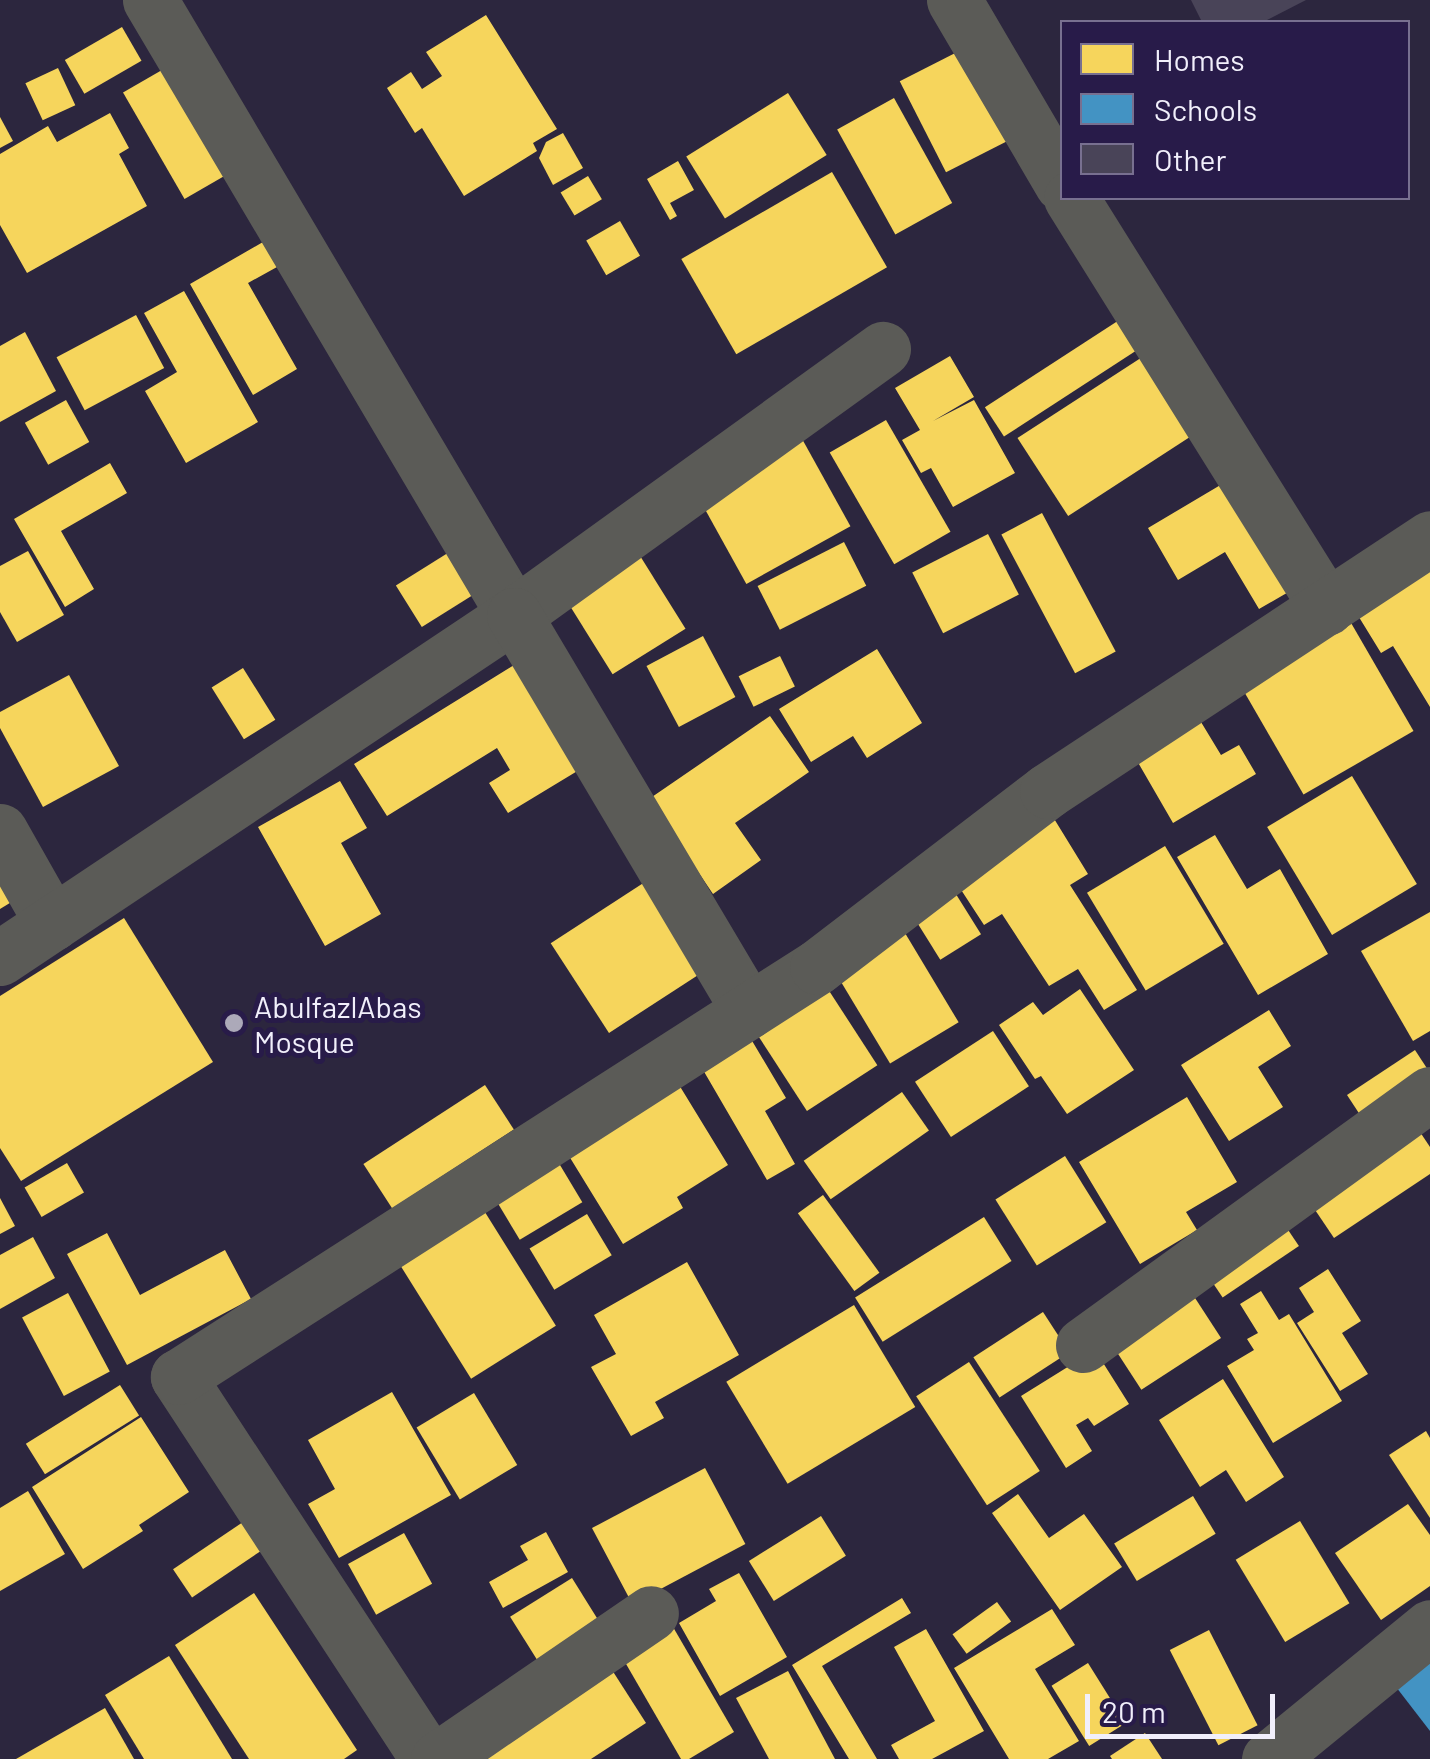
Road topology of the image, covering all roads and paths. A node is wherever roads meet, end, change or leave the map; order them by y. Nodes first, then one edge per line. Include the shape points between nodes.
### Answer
1 (150, 0) edge
2 (954, 0) edge
3 (1060, 181) edge
4 (1072, 200) edge
5 (883, 348) dead end
6 (1430, 538) edge
7 (1327, 607) junction
8 (514, 615) junction
9 (0, 830) edge
10 (52, 923) junction
11 (0, 958) edge
12 (749, 1011) junction
13 (1430, 1094) edge
14 (1083, 1345) dead end
15 (650, 1613) dead end
16 (1430, 1628) edge
17 (428, 1759) edge
18 (438, 1759) edge
19 (1269, 1759) edge

1 - 8 street
2 - 3 street
4 - 7 street
5 - 8 street
6 - 7 street
7 - 12 street via 1048,791
8 - 10 street
8 - 12 street
9 - 10 street
10 - 11 street
12 - 17 street via 178,1377
13 - 14 street
15 - 18 street
16 - 19 street

